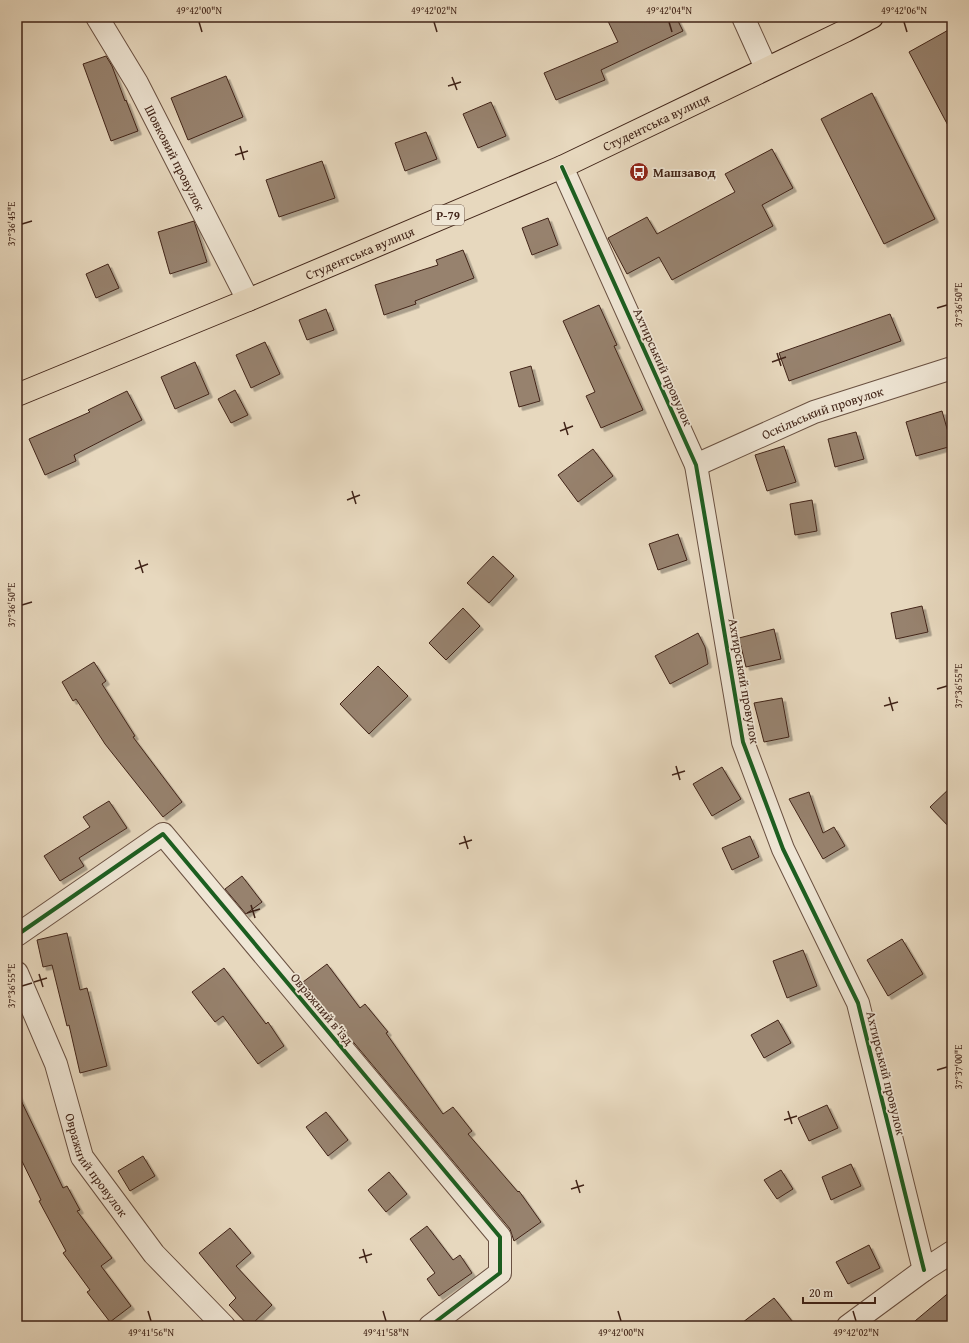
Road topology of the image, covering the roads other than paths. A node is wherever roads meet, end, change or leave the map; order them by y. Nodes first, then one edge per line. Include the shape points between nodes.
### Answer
1 (97, 17) edge
2 (743, 17) edge
3 (872, 17) edge
4 (766, 68) junction
5 (562, 167) junction
6 (248, 300) junction
7 (952, 368) edge
8 (17, 395) edge
9 (696, 465) junction
10 (17, 935) edge
11 (17, 973) edge
12 (952, 1252) edge
13 (924, 1270) junction
14 (224, 1326) edge
15 (430, 1326) edge
16 (848, 1326) edge

1 - 6 street, Шовковий провулок via 137,83
2 - 4 street
3 - 4 main road, Студентська вулиця / Р-79
4 - 5 main road, Студентська вулиця / Р-79
5 - 6 main road, Студентська вулиця / Р-79
5 - 9 street, Ахтирський провулок
6 - 8 main road, Студентська вулиця / Р-79
7 - 9 street, Оскільський провулок via 814,412
9 - 13 street, Ахтирський провулок via 743,742 783,848 858,1003
10 - 15 street, Овражний в'їзд via 163,834 500,1237 500,1273
11 - 14 street, Овражний провулок via 56,1064 82,1157 154,1254
12 - 13 street
13 - 16 street

